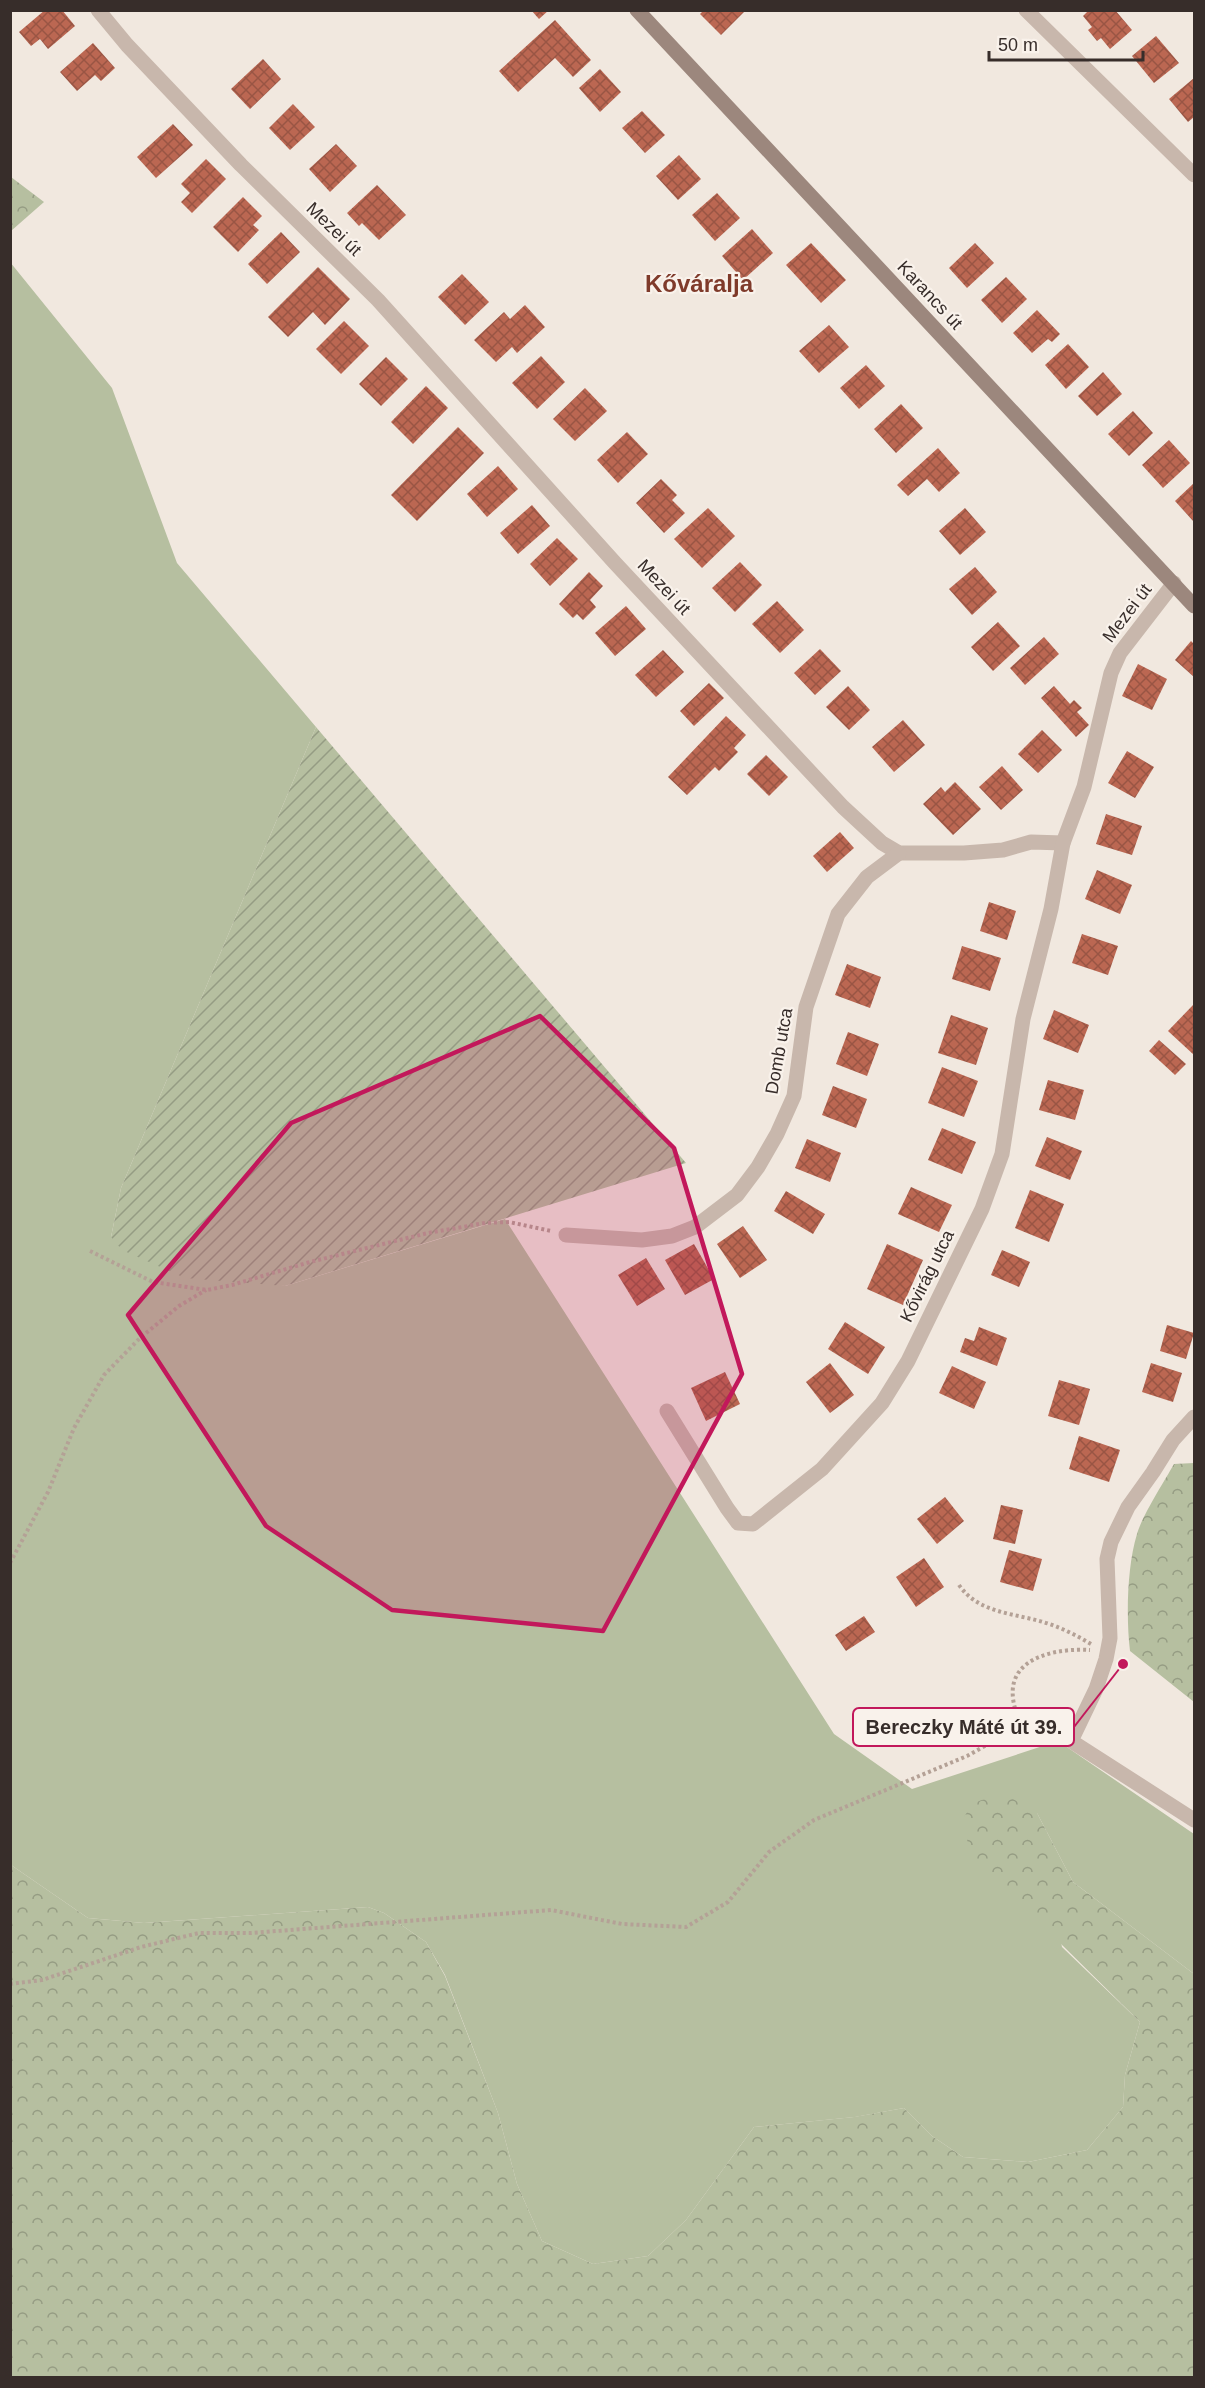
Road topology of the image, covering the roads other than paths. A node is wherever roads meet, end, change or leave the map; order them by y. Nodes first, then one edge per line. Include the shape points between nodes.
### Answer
1 (98, 10) edge
2 (1026, 10) edge
3 (639, 11) edge
4 (1194, 175) edge
5 (1174, 583) junction
6 (1194, 606) edge
7 (1063, 843) junction
8 (899, 853) junction
9 (566, 1234) road end
10 (667, 1411) dead end
11 (1194, 1418) edge
12 (1194, 1820) edge

1 - 8 street, Mezei út via 241,165 378,300 615,563 843,807 882,843
2 - 4 street
3 - 5 main road, Karancs út
5 - 6 main road, Karancs út
5 - 7 street, Mezei út via 1120,653 1111,673 1084,787
7 - 8 street via 1031,842 1003,850 964,853
7 - 10 street, Kővirág utca via 1023,1019 1002,1154 982,1209 908,1361 882,1403 822,1469 753,1524 738,1523
8 - 9 street, Domb utca via 867,877 838,914 806,1007 794,1096 777,1134 737,1195 695,1227 672,1236 642,1240
11 - 12 street via 1173,1440 1128,1507 1111,1542 1107,1559 1107,1653 1096,1689 1071,1740

